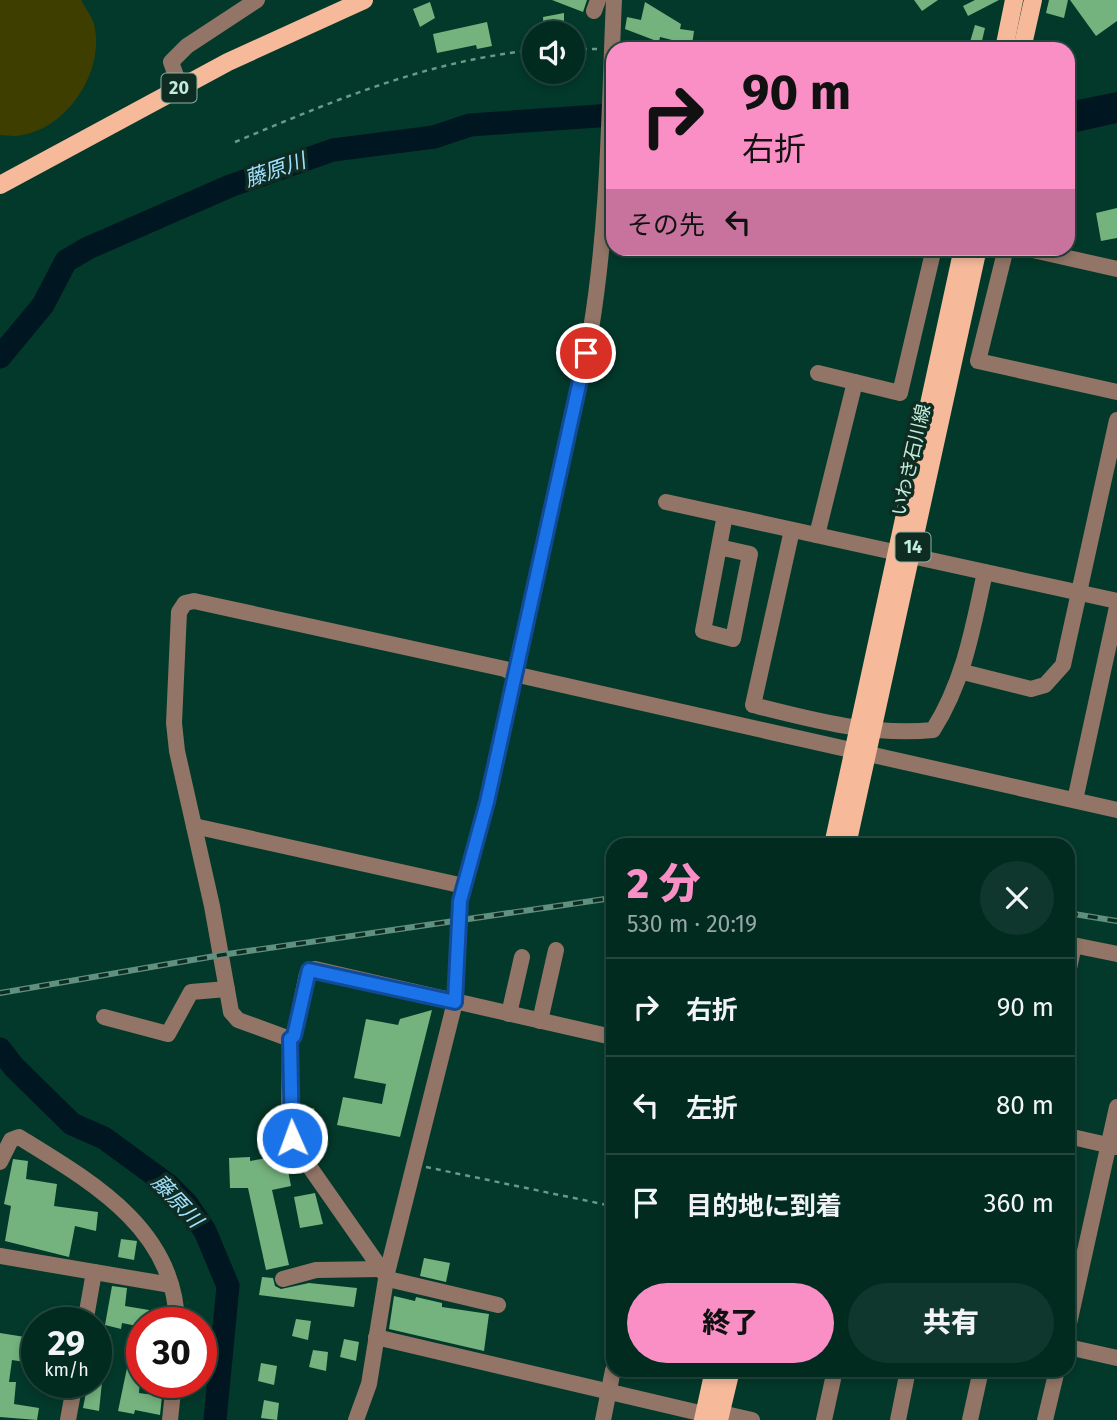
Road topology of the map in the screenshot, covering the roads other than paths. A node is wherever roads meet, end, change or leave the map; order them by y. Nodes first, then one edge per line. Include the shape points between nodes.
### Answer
1 (257, 0) edge
2 (364, 0) edge
3 (614, 0) edge
4 (1014, 0) edge
5 (1033, 0) edge
6 (612, 42) edge
7 (1005, 42) edge
8 (1024, 42) edge
9 (180, 87) junction
10 (0, 185) edge
11 (606, 210) edge
12 (932, 256) edge
13 (960, 256) edge
14 (976, 256) edge
15 (1004, 256) edge
16 (1059, 256) edge
17 (1117, 269) edge
18 (818, 373) dead end
19 (855, 382) junction
20 (1117, 392) edge
21 (1117, 420) edge
22 (666, 502) dead end
23 (725, 515) junction
24 (792, 530) junction
25 (817, 535) junction
26 (719, 547) junction
27 (985, 572) junction
28 (1079, 593) junction
29 (1117, 601) edge
30 (1117, 607) edge
31 (963, 672) junction
32 (514, 674) junction
33 (1075, 800) junction
34 (1117, 810) edge
35 (194, 826) junction
36 (835, 838) edge
37 (849, 838) edge
38 (464, 886) junction
39 (1075, 945) edge
40 (556, 950) dead end
41 (1117, 954) edge
42 (522, 957) dead end
43 (227, 989) junction
44 (455, 1002) junction
45 (509, 1014) junction
46 (104, 1017) dead end
47 (540, 1021) junction
48 (606, 1036) edge
49 (290, 1039) junction
50 (1117, 1107) edge
51 (1075, 1138) edge
52 (1113, 1146) edge
53 (0, 1162) edge
54 (0, 1256) edge
55 (94, 1272) junction
56 (384, 1274) junction
57 (283, 1279) dead end
58 (171, 1285) junction
59 (1075, 1293) edge
60 (498, 1305) dead end
61 (88, 1307) edge
62 (174, 1307) edge
63 (376, 1338) junction
64 (1075, 1349) edge
65 (1117, 1358) edge
66 (612, 1377) edge
67 (714, 1377) edge
68 (727, 1377) edge
69 (833, 1377) edge
70 (907, 1377) edge
71 (979, 1377) edge
72 (1055, 1377) edge
73 (609, 1392) junction
74 (72, 1398) edge
75 (172, 1398) edge
76 (712, 1417) edge
77 (68, 1420) edge
78 (170, 1420) edge
79 (356, 1420) edge
80 (603, 1420) edge
81 (752, 1420) edge
82 (824, 1420) edge
83 (898, 1420) edge
84 (970, 1420) edge
85 (1045, 1420) edge

1 - 9 street via 187,46 171,62
2 - 9 main road, 20
3 - 6 street
4 - 7 main road
5 - 8 main road
9 - 10 main road, 20
11 - 32 street via 591,328
12 - 19 street via 900,393
13 - 36 main road, いわき石川線 / 14, bridge
14 - 37 main road, いわき石川線 / 14, bridge
15 - 20 street via 978,361
16 - 17 street
18 - 19 street
19 - 25 street
21 - 28 street
22 - 23 street
23 - 24 street
23 - 26 street
24 - 25 street
24 - 31 street via 753,705 894,733 933,730
25 - 27 street
26 - 26 street via 703,631 733,639 750,554
27 - 28 street
27 - 31 street
28 - 29 street
28 - 31 street via 1063,665 1045,685 1031,689
30 - 33 street
32 - 33 street
32 - 35 street via 194,601 185,603 179,612 174,723
32 - 38 street
33 - 34 street
35 - 38 street
35 - 43 street
38 - 44 street
39 - 41 street
40 - 47 street
42 - 45 street
43 - 46 street via 191,992 167,1034
43 - 49 street via 231,1012 238,1020
44 - 45 street
44 - 49 street via 309,970
44 - 56 street
45 - 47 street
47 - 48 street
49 - 56 street via 292,1138
50 - 52 street
51 - 52 street
52 - 59 street
53 - 58 street via 11,1140 19,1137 83,1177 136,1221 154,1246
54 - 55 street
55 - 58 street
55 - 61 street
56 - 57 street via 316,1270
56 - 60 street
56 - 63 street
58 - 62 street
63 - 73 street
63 - 79 street via 369,1384
64 - 65 street
66 - 73 street
67 - 76 main road
68 - 76 main road
69 - 82 street
70 - 83 street
71 - 84 street
72 - 85 street
73 - 76 street
73 - 80 street
74 - 77 street
75 - 78 street
76 - 81 street

